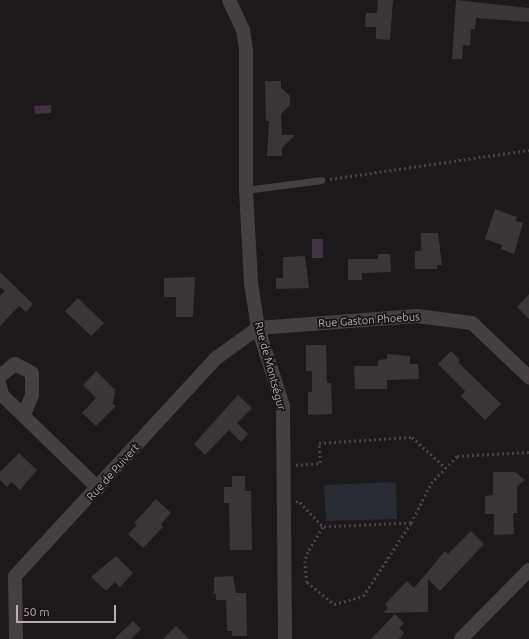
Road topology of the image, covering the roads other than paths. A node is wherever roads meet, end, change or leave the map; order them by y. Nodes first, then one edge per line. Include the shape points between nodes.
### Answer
1 (229, 0) edge
2 (321, 180) road end
3 (246, 190) junction
4 (258, 328) junction
5 (0, 376) edge
6 (529, 378) edge
7 (0, 386) edge
8 (24, 415) junction
9 (98, 488) junction
10 (529, 570) edge
11 (16, 639) edge
12 (285, 639) edge
13 (461, 639) edge

1 - 3 street, Rue de Montségur via 243,30 246,50
2 - 3 lane
3 - 4 street, Rue de Montségur via 251,283
4 - 6 street, Rue Gaston Phoebus via 417,316 472,323
4 - 9 street, Rue de Puivert via 215,359
4 - 12 street, Rue de Montségur via 283,406
5 - 8 street via 15,364 32,373 32,395
7 - 8 street via 2,395
8 - 9 street
9 - 11 street, Rue de Puivert via 15,576
10 - 13 street

